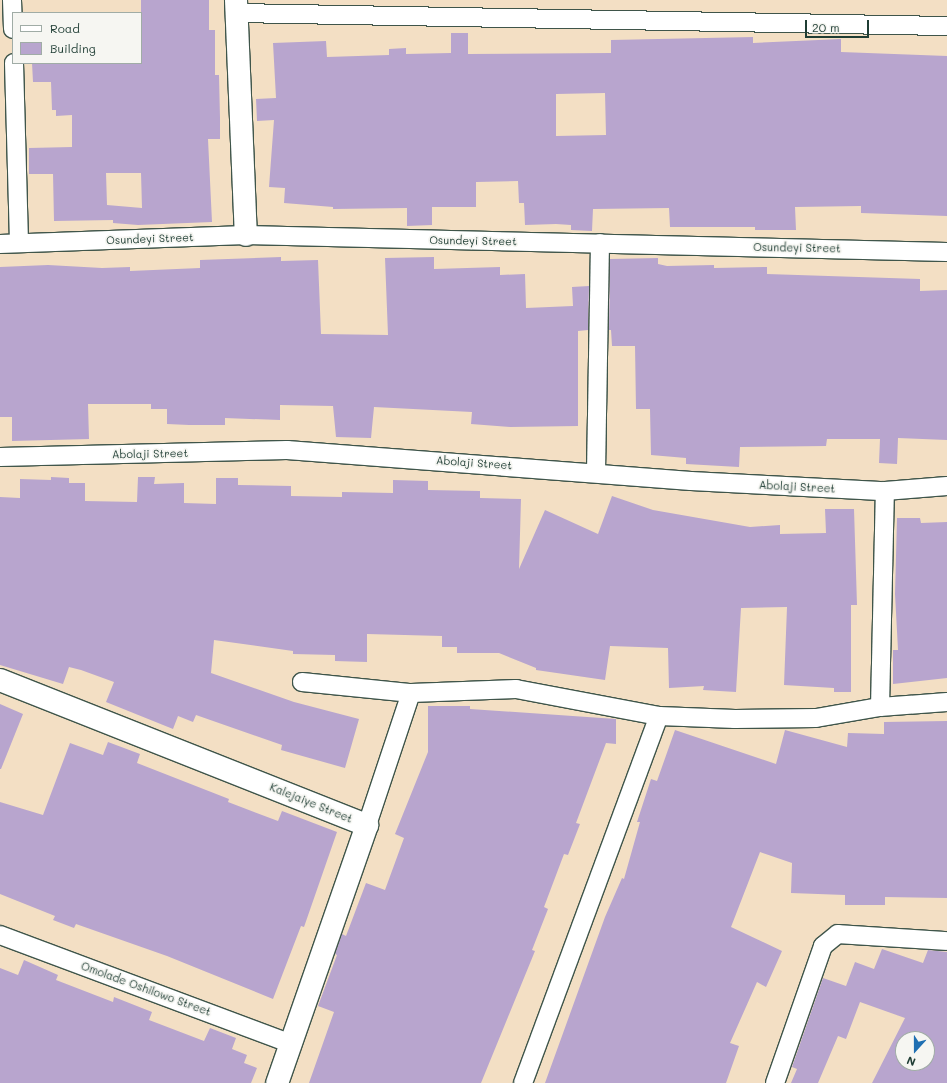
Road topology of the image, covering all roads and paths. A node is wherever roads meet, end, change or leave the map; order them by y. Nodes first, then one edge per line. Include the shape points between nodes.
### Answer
1 (12, 0) edge
2 (236, 7) edge
3 (12, 12) edge
4 (947, 26) edge
5 (14, 64) edge
6 (246, 235) junction
7 (19, 243) junction
8 (600, 243) junction
9 (0, 244) edge
10 (947, 252) edge
11 (0, 458) edge
12 (596, 472) junction
13 (947, 486) edge
14 (885, 491) junction
15 (0, 680) edge
16 (302, 682) dead end
17 (411, 693) junction
18 (947, 702) edge
19 (880, 707) junction
20 (659, 716) junction
21 (367, 825) junction
22 (0, 935) edge
23 (947, 941) edge
24 (292, 1044) junction
25 (277, 1083) edge
26 (523, 1083) edge
27 (776, 1083) edge

1 - 3 street
2 - 4 street
2 - 6 street
5 - 7 street
6 - 7 street, Osundeyi Street
6 - 8 street, Osundeyi Street
7 - 9 street, Osundeyi Street
8 - 10 street, Osundeyi Street
8 - 12 street
11 - 12 street, Abolaji Street via 287,450
12 - 14 street, Abolaji Street via 691,481
13 - 14 street, Abolaji Street
14 - 19 street
15 - 21 street, Kalejaiye Street
16 - 17 street
17 - 20 street via 516,689
17 - 21 street
18 - 19 street
19 - 20 street via 816,718 735,719
20 - 26 street
21 - 24 street, Kalejaiye Street
22 - 24 street, Omolade Oshilowo Street
23 - 27 street via 838,934 822,946
24 - 25 street, Kalejaiye Street

